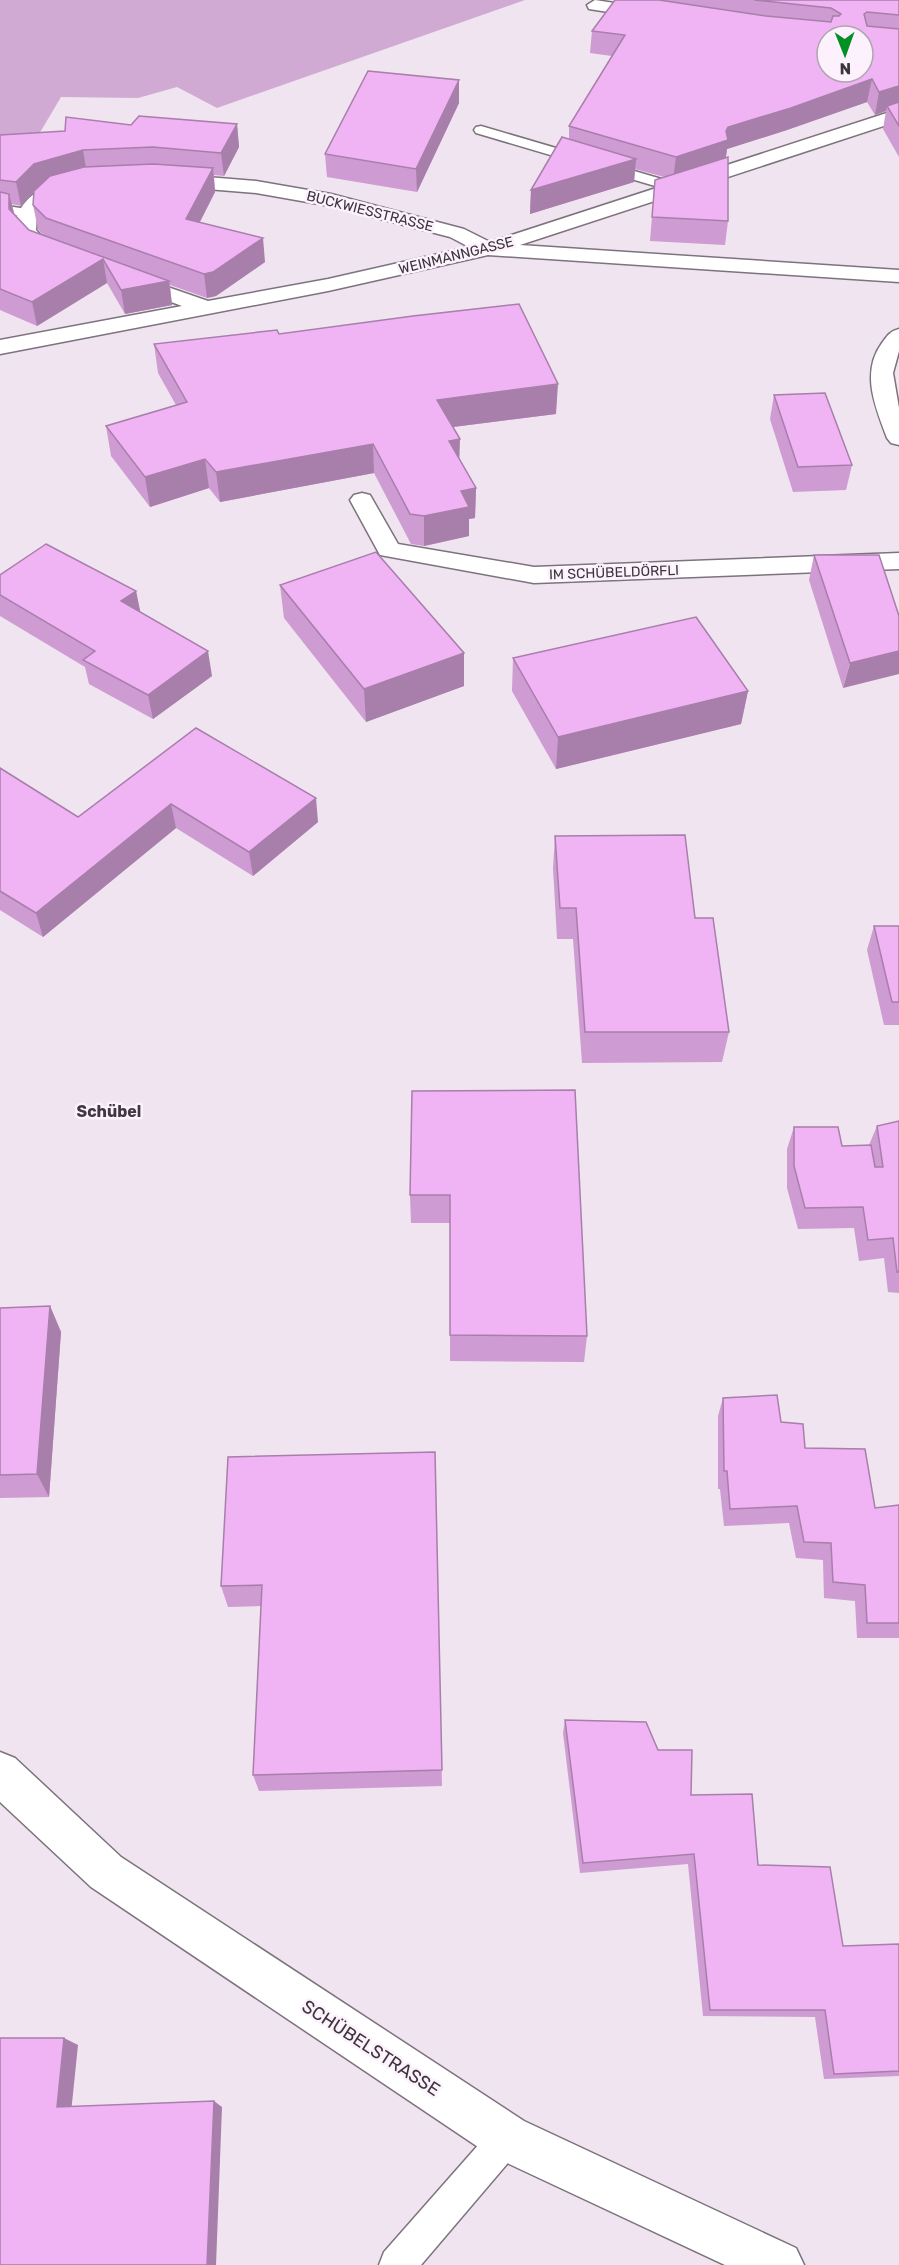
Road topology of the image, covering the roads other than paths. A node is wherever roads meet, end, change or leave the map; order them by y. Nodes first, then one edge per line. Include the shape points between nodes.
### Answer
1 (595, 5) dead end
2 (674, 17) edge
3 (899, 115) edge
4 (481, 130) dead end
5 (156, 179) edge
6 (87, 182) edge
7 (677, 188) junction
8 (0, 209) edge
9 (27, 213) junction
10 (488, 249) junction
11 (75, 260) edge
12 (108, 272) edge
13 (899, 276) edge
14 (207, 308) junction
15 (899, 335) edge
16 (0, 347) edge
17 (899, 438) edge
18 (362, 500) dead end
19 (899, 561) edge
20 (0, 1773) edge
21 (507, 2138) junction
22 (397, 2265) edge
23 (779, 2265) edge

1 - 2 street
3 - 7 street, WEINMANNGASSE
4 - 7 lane
5 - 10 street, BUCKWIESSTRASSE via 256,187 331,200 457,233
6 - 9 street via 46,194
7 - 10 street, WEINMANNGASSE
8 - 9 lane
9 - 11 street via 26,231 42,248
10 - 13 street, BUCKWIESSTRASSE
10 - 14 street, WEINMANNGASSE
12 - 14 street
14 - 16 street, WEINMANNGASSE
15 - 17 street via 885,355 882,386
18 - 19 street, IM SCHÜBELDÖRFLI via 389,550 534,575
20 - 21 street, SCHÜBELSTRASSE via 106,1872
21 - 22 lane
21 - 23 street, SCHÜBELSTRASSE

